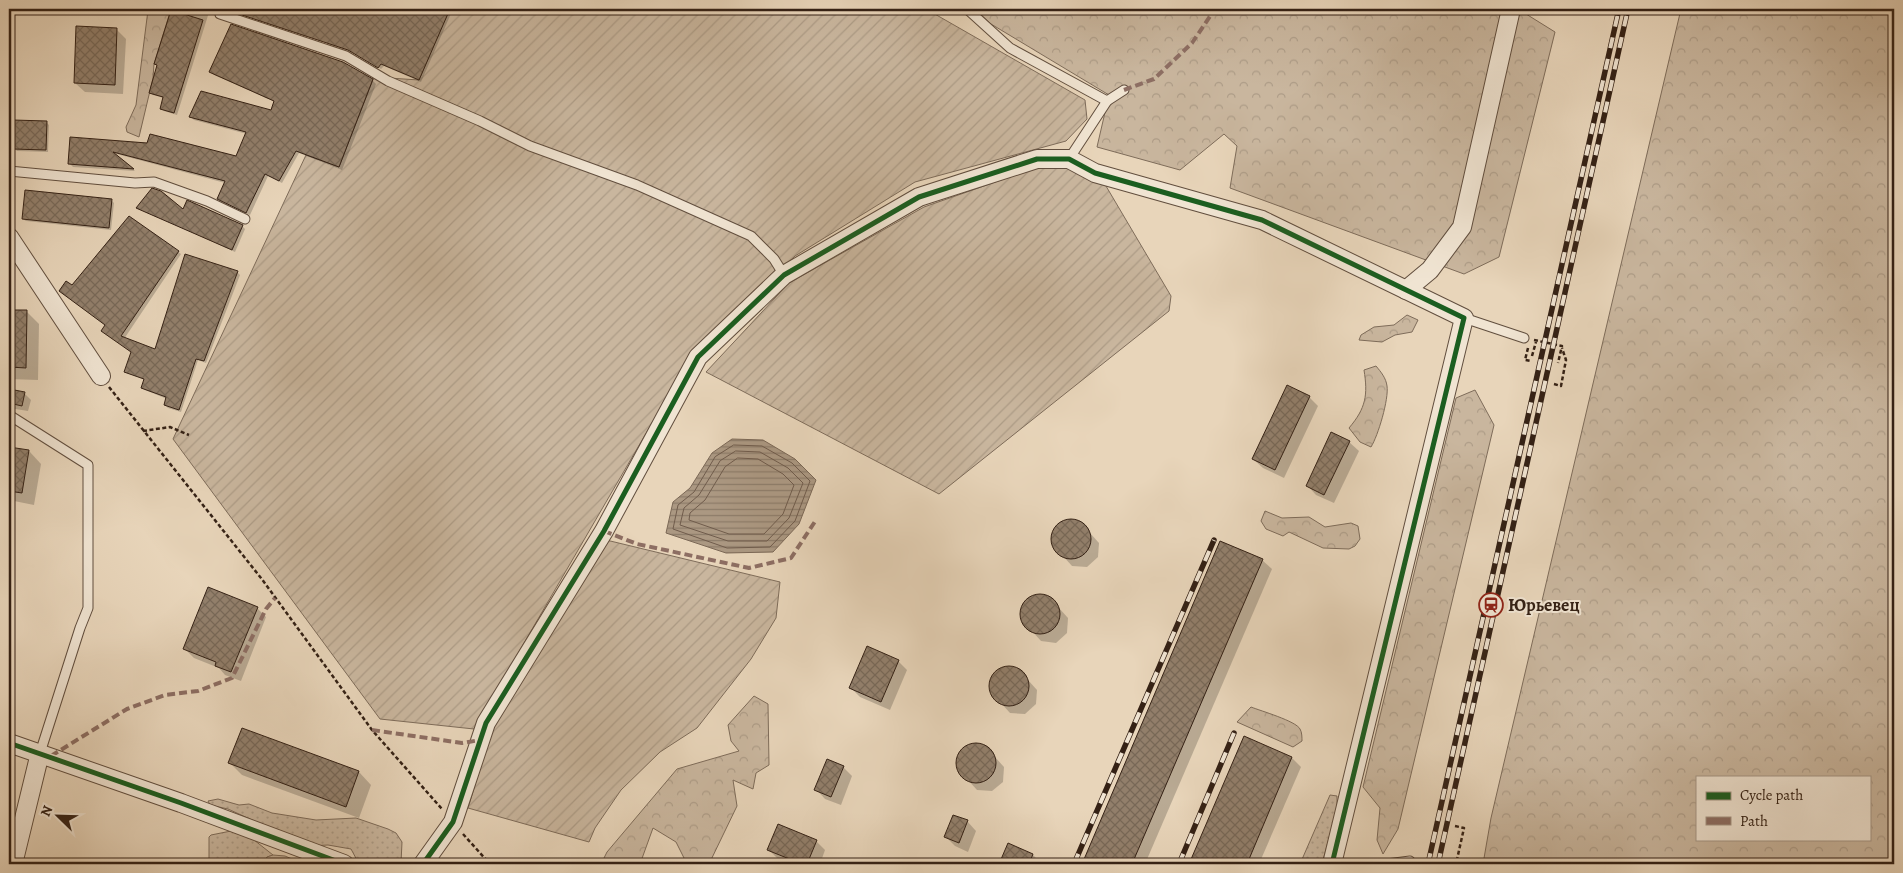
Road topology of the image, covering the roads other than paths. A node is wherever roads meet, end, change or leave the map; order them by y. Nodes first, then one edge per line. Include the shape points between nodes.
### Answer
1 (221, 9) edge
2 (967, 9) edge
3 (1511, 9) edge
4 (1124, 90) dead end
5 (1107, 101) junction
6 (1069, 159) junction
7 (9, 171) edge
8 (245, 219) dead end
9 (9, 237) edge
10 (784, 275) junction
11 (1406, 290) junction
12 (1464, 318) junction
13 (1527, 339) road end
14 (101, 376) road end
15 (9, 415) edge
16 (9, 743) edge
17 (40, 753) junction
18 (1410, 861) dead end
19 (13, 864) edge
20 (344, 864) edge
21 (423, 864) edge
22 (1332, 864) edge
23 (1387, 864) edge

1 - 10 lane via 220,14 346,56 388,82 530,146 637,185 751,236 774,259
2 - 5 lane via 1010,48
3 - 11 street via 1462,227 1430,270
4 - 5 lane
5 - 6 lane
6 - 10 street via 1037,159 919,197
6 - 11 street via 1095,173 1262,220
7 - 8 lane via 154,182
9 - 14 street
10 - 21 street via 698,357 604,531 486,723 453,822
11 - 12 street
12 - 13 lane
12 - 22 street
15 - 17 lane via 88,465 88,608
16 - 17 street
17 - 19 street
17 - 20 street
18 - 23 lane

